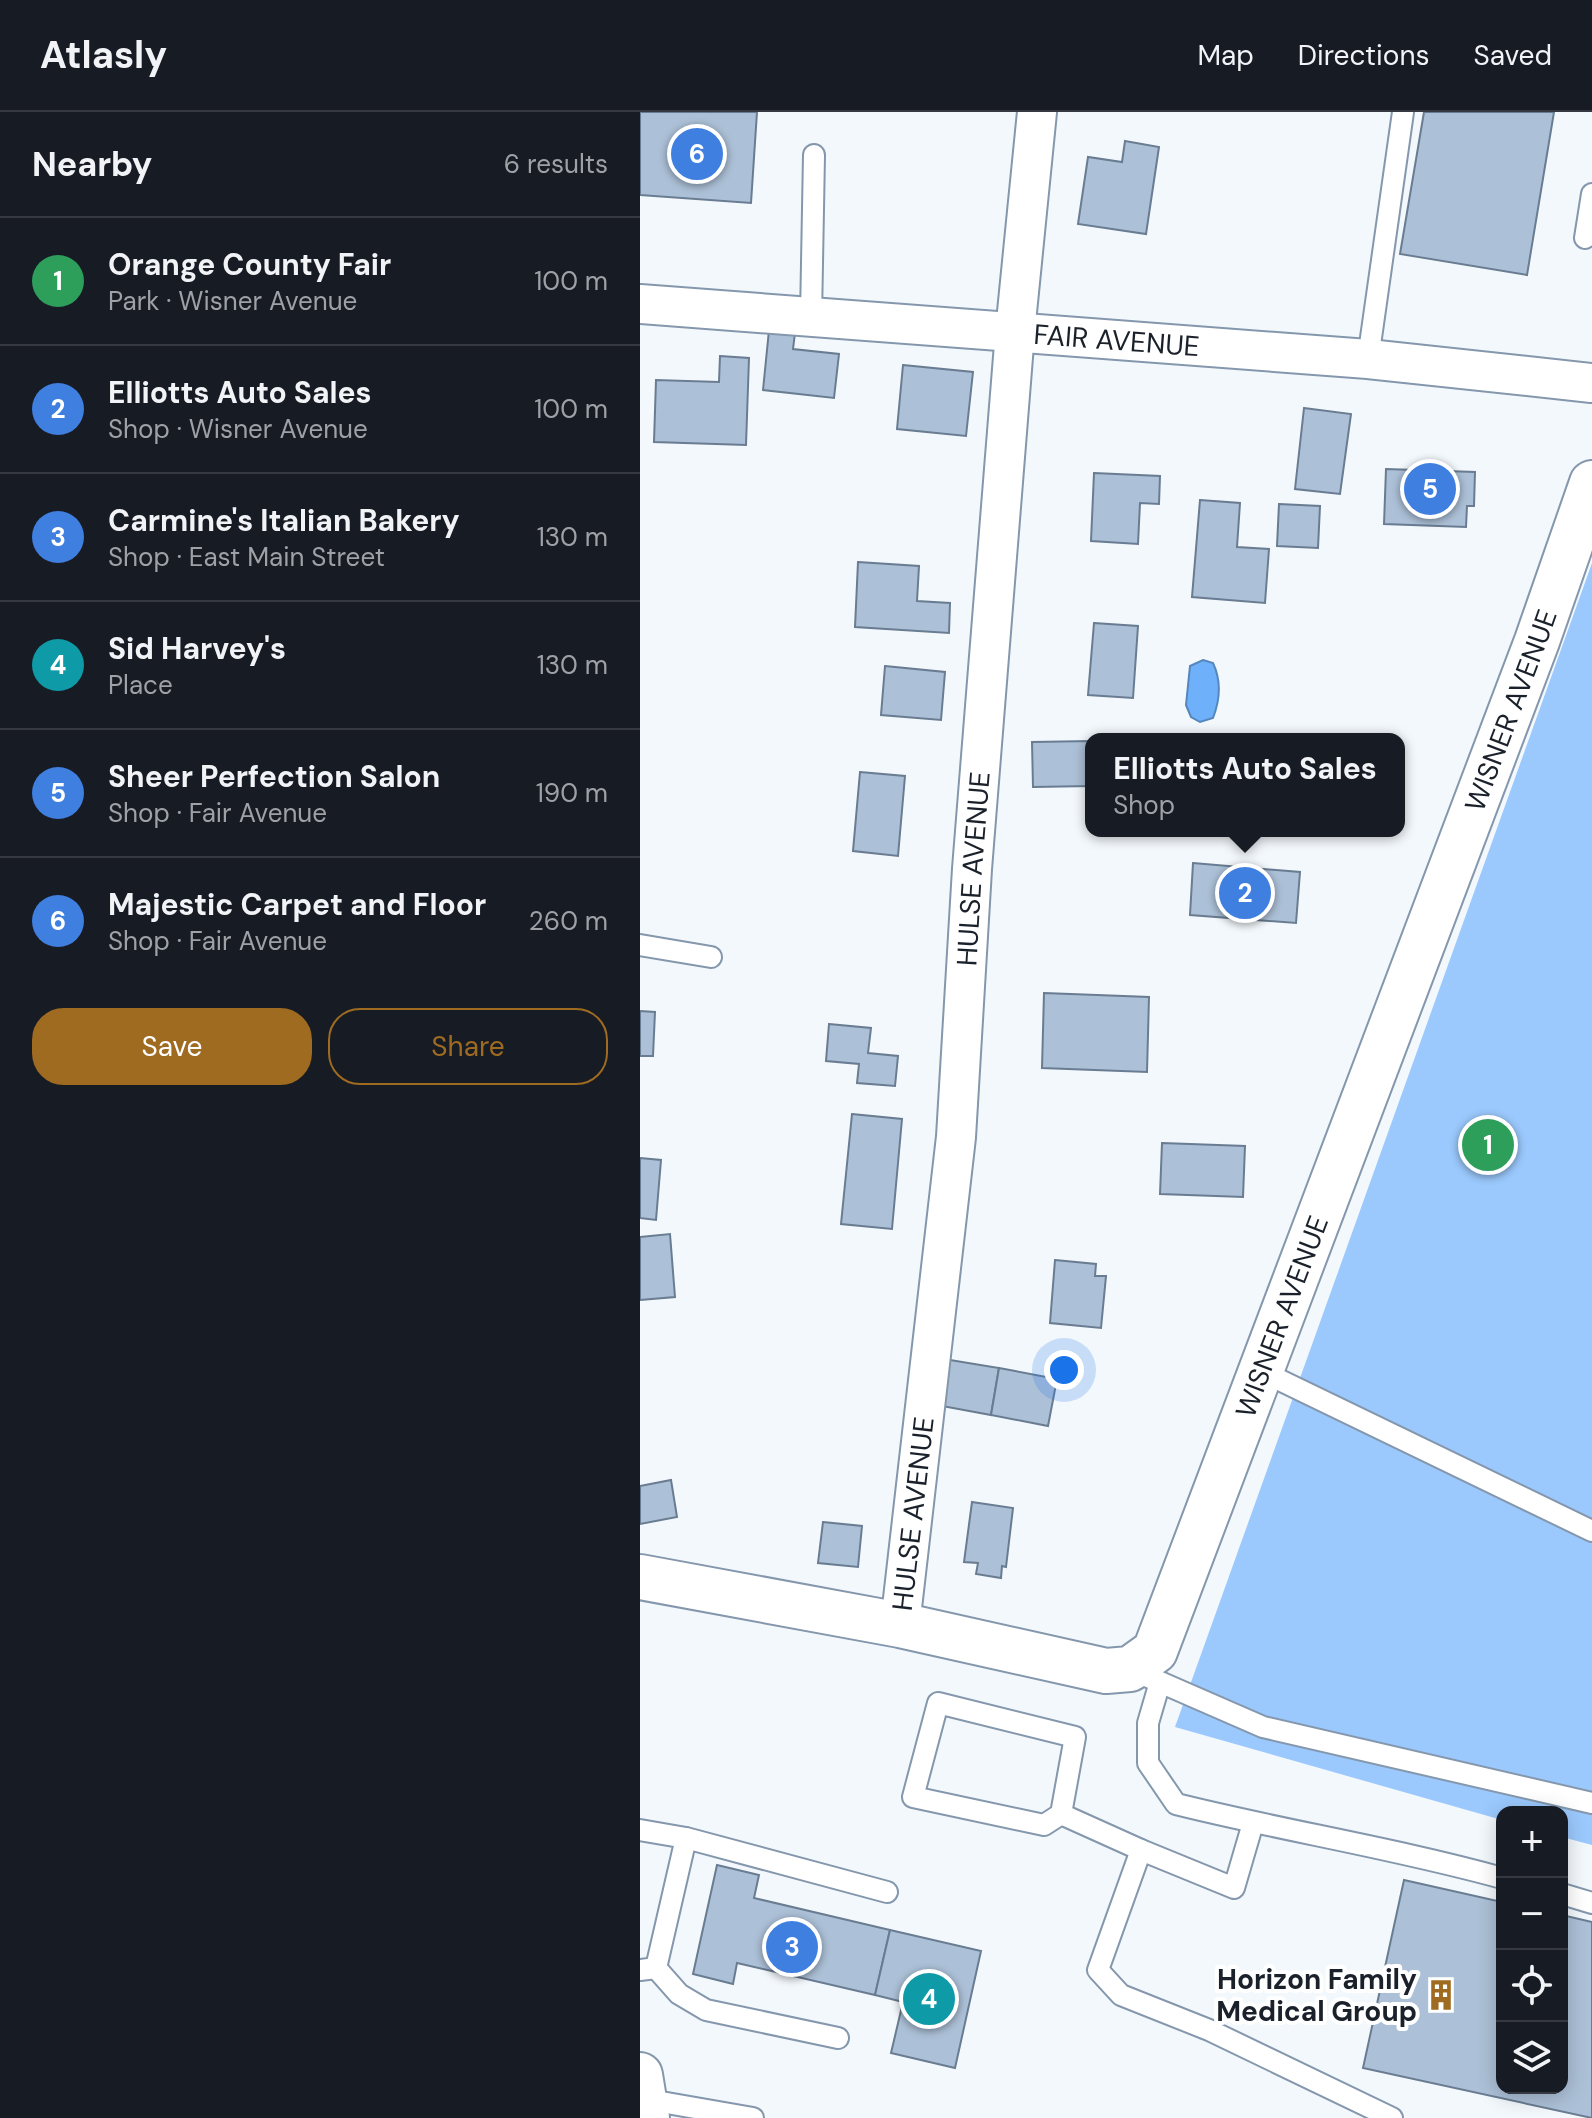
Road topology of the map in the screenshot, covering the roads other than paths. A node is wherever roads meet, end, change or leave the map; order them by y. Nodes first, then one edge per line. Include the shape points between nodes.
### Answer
1 (1037, 112) edge
2 (1403, 112) edge
3 (814, 155) dead end
4 (1592, 194) edge
5 (1585, 238) dead end
6 (640, 304) edge
7 (811, 317) junction
8 (1015, 332) junction
9 (1368, 359) junction
10 (1592, 383) edge
11 (1592, 483) edge
12 (640, 945) edge
13 (711, 957) dead end
14 (1261, 1371) junction
15 (1592, 1531) edge
16 (640, 1577) edge
17 (900, 1625) junction
18 (1145, 1676) junction
19 (1592, 1803) edge
20 (1061, 1814) junction
21 (1253, 1823) junction
22 (640, 1830) edge
23 (686, 1838) junction
24 (1141, 1850) junction
25 (1496, 1876) edge
26 (887, 1892) dead end
27 (1568, 1896) edge
28 (1592, 1903) edge
29 (648, 1969) edge
30 (838, 2038) dead end
31 (643, 2097) edge
32 (753, 2118) edge
33 (1392, 2118) edge

1 - 8 street, HULSE AVENUE
2 - 9 lane
3 - 7 lane
4 - 5 lane
6 - 7 street, FAIR AVENUE
7 - 8 street, FAIR AVENUE
8 - 9 street, FAIR AVENUE
8 - 17 street, HULSE AVENUE via 956,1137
9 - 10 street, FAIR AVENUE
11 - 14 street, WISNER AVENUE
12 - 13 lane
14 - 15 lane
14 - 18 street, WISNER AVENUE
16 - 17 street
17 - 18 street
18 - 19 lane via 1263,1727
18 - 21 lane via 1148,1763 1176,1804
20 - 20 lane via 1075,1737 938,1703 913,1797 1044,1825
20 - 24 lane
21 - 24 lane via 1234,1888
21 - 25 lane via 1401,1851
22 - 23 lane
23 - 26 lane
23 - 29 lane
24 - 33 lane via 1098,1970 1121,1995 1209,2030
27 - 28 lane
29 - 30 lane via 706,2010
31 - 32 lane

